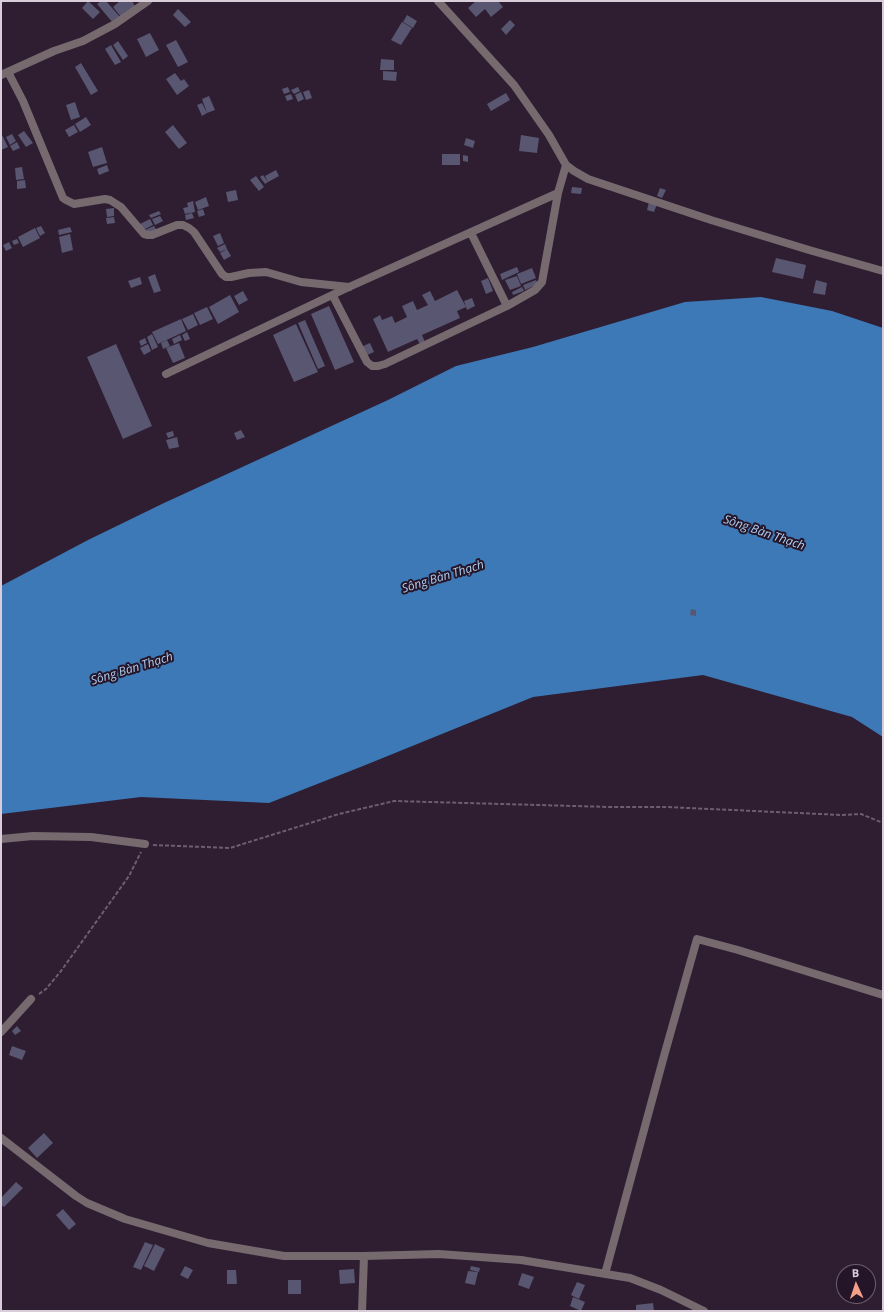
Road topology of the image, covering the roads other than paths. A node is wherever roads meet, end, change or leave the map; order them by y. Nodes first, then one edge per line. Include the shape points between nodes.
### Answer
1 (148, 1) edge
2 (438, 1) edge
3 (4, 73) edge
4 (566, 165) junction
5 (558, 193) junction
6 (471, 234) junction
7 (883, 271) edge
8 (349, 287) junction
9 (333, 296) junction
10 (507, 306) junction
11 (166, 374) dead end
12 (1, 838) edge
13 (145, 844) road end
14 (883, 995) edge
15 (31, 999) road end
16 (1, 1032) edge
17 (1, 1138) edge
18 (364, 1256) junction
19 (605, 1274) junction
20 (362, 1311) edge
21 (704, 1311) edge

1 - 3 street via 115,24 83,41
2 - 4 street via 514,85 542,124
3 - 8 street via 23,101 66,200 74,204 110,200 121,207 144,234 148,235 177,225 189,228 226,277 266,272 301,282
4 - 5 street
4 - 7 street via 588,179 749,232
5 - 6 street
5 - 10 street via 542,282 535,290
6 - 8 street
6 - 10 street
8 - 9 street
9 - 10 street via 367,362 372,366 385,364
9 - 11 street
12 - 13 street via 91,837
14 - 19 street via 697,939
15 - 16 street
17 - 18 street via 76,1196 125,1219 208,1243 284,1256
18 - 19 street via 439,1254 521,1260
18 - 20 street
19 - 21 street via 630,1278

